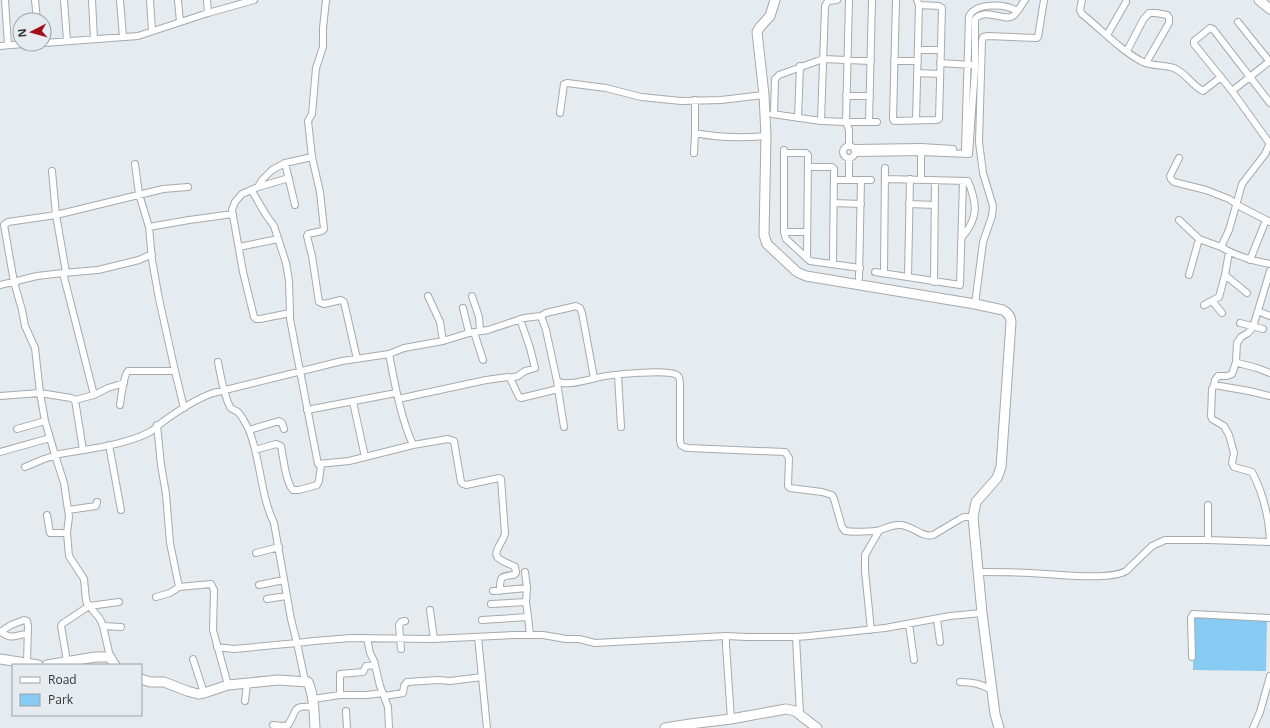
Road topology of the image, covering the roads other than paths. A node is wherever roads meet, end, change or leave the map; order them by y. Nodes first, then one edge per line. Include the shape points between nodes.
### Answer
1 (5, 0) edge
2 (35, 0) edge
3 (64, 0) edge
4 (92, 0) edge
5 (120, 0) edge
6 (150, 0) edge
7 (178, 0) edge
8 (207, 0) edge
9 (254, 0) edge
10 (326, 0) edge
11 (775, 0) edge
12 (837, 0) edge
13 (849, 0) edge
14 (872, 0) edge
15 (896, 0) edge
16 (1025, 0) edge
17 (1044, 0) edge
18 (1082, 0) edge
19 (1259, 0) edge
20 (236, 2) edge
21 (1126, 2) dead end
22 (918, 3) edge
23 (1270, 9) edge
24 (1017, 11) junction
25 (36, 12) edge
26 (208, 13) junction
27 (972, 18) junction
28 (180, 22) junction
29 (1238, 22) dead end
30 (152, 31) junction
31 (1107, 35) junction
32 (123, 37) junction
33 (94, 39) junction
34 (67, 41) junction
35 (52, 42) edge
36 (8, 45) junction
37 (12, 45) edge
38 (0, 46) edge
39 (918, 50) junction
40 (940, 50) junction
41 (1126, 51) junction
42 (823, 59) junction
43 (847, 60) junction
44 (871, 61) junction
45 (894, 61) junction
46 (918, 61) junction
47 (1270, 62) edge
48 (940, 63) junction
49 (1146, 63) junction
50 (971, 65) junction
51 (800, 66) junction
52 (917, 73) junction
53 (940, 74) junction
54 (1221, 78) junction
55 (1250, 78) junction
56 (1232, 91) junction
57 (764, 95) junction
58 (846, 96) junction
59 (870, 96) junction
60 (695, 100) junction
61 (1270, 103) edge
62 (560, 113) dead end
63 (798, 118) junction
64 (916, 120) junction
65 (821, 121) junction
66 (846, 122) junction
67 (869, 122) junction
68 (877, 122) dead end
69 (695, 133) junction
70 (766, 136) junction
71 (1270, 144) edge
72 (853, 149) junction
73 (921, 150) junction
74 (694, 153) dead end
75 (312, 157) junction
76 (849, 158) junction
77 (1179, 158) dead end
78 (285, 163) junction
79 (135, 164) dead end
80 (808, 167) junction
81 (886, 168) dead end
82 (52, 171) dead end
83 (289, 178) junction
84 (886, 179) junction
85 (910, 179) junction
86 (921, 179) junction
87 (835, 180) junction
88 (849, 180) junction
89 (861, 180) junction
90 (871, 180) dead end
91 (935, 180) junction
92 (962, 180) junction
93 (188, 187) dead end
94 (255, 189) junction
95 (139, 194) junction
96 (834, 203) junction
97 (861, 204) junction
98 (909, 204) junction
99 (1236, 204) junction
100 (295, 205) dead end
101 (935, 205) junction
102 (233, 214) junction
103 (56, 215) junction
104 (1179, 220) dead end
105 (1268, 221) edge
106 (149, 227) junction
107 (784, 232) junction
108 (807, 232) junction
109 (962, 237) junction
110 (278, 239) junction
111 (1199, 239) junction
112 (239, 247) junction
113 (1221, 247) junction
114 (1228, 252) junction
115 (152, 254) junction
116 (807, 258) junction
117 (1250, 260) junction
118 (833, 264) junction
119 (1270, 264) edge
120 (860, 268) junction
121 (1270, 271) edge
122 (875, 272) dead end
123 (64, 273) junction
124 (884, 273) junction
125 (1189, 275) dead end
126 (1225, 275) junction
127 (908, 277) junction
128 (860, 278) dead end
129 (14, 282) junction
130 (934, 282) junction
131 (0, 285) edge
132 (960, 285) junction
133 (960, 293) dead end
134 (1248, 293) dead end
135 (428, 296) dead end
136 (472, 296) dead end
137 (1212, 302) junction
138 (975, 304) junction
139 (1204, 305) dead end
140 (463, 308) dead end
141 (1258, 311) junction
142 (290, 313) junction
143 (1222, 313) dead end
144 (541, 316) junction
145 (1270, 316) edge
146 (520, 319) junction
147 (1240, 323) dead end
148 (1253, 327) junction
149 (1263, 329) dead end
150 (480, 331) junction
151 (471, 332) junction
152 (443, 340) junction
153 (389, 354) junction
154 (357, 359) junction
155 (483, 360) dead end
156 (218, 362) dead end
157 (1236, 362) junction
158 (175, 371) junction
159 (300, 372) junction
160 (1270, 373) edge
161 (618, 375) junction
162 (510, 378) junction
163 (594, 378) junction
164 (557, 381) junction
165 (124, 383) junction
166 (1214, 385) junction
167 (558, 389) junction
168 (224, 391) junction
169 (40, 393) junction
170 (94, 395) junction
171 (0, 396) edge
172 (397, 396) junction
173 (1270, 396) edge
174 (75, 400) junction
175 (353, 402) junction
176 (120, 405) dead end
177 (184, 408) junction
178 (307, 410) junction
179 (45, 421) junction
180 (157, 425) junction
181 (564, 427) dead end
182 (621, 427) dead end
183 (18, 428) dead end
184 (284, 429) dead end
185 (249, 430) junction
186 (50, 438) junction
187 (109, 445) junction
188 (413, 445) junction
189 (83, 450) junction
190 (255, 450) junction
191 (0, 452) edge
192 (54, 456) junction
193 (365, 457) junction
194 (321, 464) junction
195 (25, 467) dead end
196 (97, 502) dead end
197 (1208, 505) dead end
198 (68, 510) junction
199 (121, 510) dead end
200 (47, 515) dead end
201 (973, 517) junction
202 (879, 531) junction
203 (67, 532) junction
204 (1208, 540) junction
205 (1270, 542) edge
206 (279, 547) junction
207 (256, 553) dead end
208 (525, 572) dead end
209 (978, 572) junction
210 (284, 580) junction
211 (258, 585) dead end
212 (179, 587) junction
213 (527, 588) junction
214 (493, 591) dead end
215 (500, 591) junction
216 (286, 596) junction
217 (156, 597) dead end
218 (267, 599) dead end
219 (119, 602) dead end
220 (526, 602) junction
221 (491, 604) dead end
222 (89, 606) junction
223 (430, 610) dead end
224 (982, 613) junction
225 (528, 617) junction
226 (1270, 618) edge
227 (937, 619) junction
228 (482, 620) dead end
229 (405, 621) dead end
230 (909, 624) junction
231 (103, 626) junction
232 (121, 626) dead end
233 (871, 630) junction
234 (1, 632) edge
235 (28, 634) junction
236 (530, 635) junction
237 (726, 636) junction
238 (478, 637) junction
239 (796, 637) junction
240 (367, 638) junction
241 (399, 639) junction
242 (434, 639) junction
243 (940, 642) dead end
244 (297, 643) junction
245 (217, 647) junction
246 (401, 649) dead end
247 (110, 657) junction
248 (1192, 657) dead end
249 (0, 659) edge
250 (193, 659) dead end
251 (914, 660) dead end
252 (67, 661) junction
253 (95, 661) edge
254 (27, 663) junction
255 (32, 664) edge
256 (52, 664) edge
257 (114, 664) edge
258 (375, 665) junction
259 (1270, 676) edge
260 (482, 677) junction
261 (142, 679) edge
262 (305, 681) junction
263 (960, 682) dead end
264 (247, 684) junction
265 (228, 685) junction
266 (992, 690) junction
267 (204, 693) junction
268 (383, 694) junction
269 (340, 695) junction
270 (245, 701) dead end
271 (313, 703) junction
272 (346, 711) dead end
273 (800, 714) junction
274 (731, 719) junction
275 (273, 725) dead end
276 (687, 726) edge
277 (315, 728) edge
278 (347, 728) edge
279 (389, 728) edge
280 (487, 728) edge
281 (665, 728) edge
282 (817, 728) edge
283 (999, 728) edge
284 (1253, 728) edge

1 - 36 street
2 - 25 street
3 - 34 street
4 - 33 street
5 - 32 street
6 - 30 street
7 - 28 street
8 - 26 street
9 - 20 street
10 - 75 street via 323,47 316,68 312,114 308,121
11 - 57 street via 770,16 757,32
12 - 42 street via 828,1 825,6
13 - 43 street
14 - 44 street
15 - 45 street
16 - 24 street
17 - 138 street via 1038,37 988,36 982,41 979,142 983,173 993,206 983,242
18 - 31 street via 1081,13
19 - 23 street
20 - 26 street
21 - 31 street
22 - 39 street
22 - 40 street via 942,8
24 - 27 street via 1010,17 985,14
24 - 27 street via 1009,7 986,6 975,9 970,14
26 - 28 street
27 - 50 street
28 - 30 street
29 - 47 street
30 - 32 street via 138,36
31 - 41 street
32 - 33 street
33 - 34 street
34 - 35 street
36 - 37 street
36 - 38 street
39 - 40 street
39 - 46 street
40 - 48 street
41 - 49 street
41 - 49 street via 1149,13 1156,12 1167,16 1169,23
42 - 43 street
42 - 51 street
42 - 65 street
43 - 44 street
43 - 58 street
44 - 59 street
45 - 46 street
45 - 64 street via 893,120
46 - 52 street
47 - 55 street
48 - 50 street
48 - 53 street
49 - 54 street via 1176,69 1203,91
50 - 73 street via 967,152
51 - 63 street
51 - 63 street via 776,78 773,114
52 - 53 street
52 - 64 street
53 - 64 street via 939,119
54 - 55 street via 1194,43 1210,28 1213,28
54 - 56 street
55 - 56 street
55 - 61 street
56 - 71 street
57 - 60 street
57 - 70 street
58 - 59 street
58 - 66 street
59 - 67 street
60 - 62 street via 647,97 567,83 564,84
60 - 69 street
63 - 65 street
65 - 66 street
66 - 67 street
66 - 72 street
67 - 68 street
69 - 70 street via 724,137
69 - 74 street
70 - 138 street via 765,240 797,272 814,278
71 - 99 street via 1242,184
72 - 73 street
72 - 76 street via 853,157
72 - 76 street via 844,149 843,153
73 - 86 street
75 - 78 street
75 - 154 street via 320,192 324,229 308,234 319,302 344,302
76 - 88 street
77 - 99 street via 1170,176 1171,180 1206,190
78 - 83 street
78 - 94 street via 272,170
79 - 95 street
80 - 87 street via 834,167
80 - 107 street via 807,154 784,151
80 - 108 street
81 - 84 street
82 - 103 street
83 - 94 street
83 - 100 street
84 - 85 street
84 - 124 street
85 - 86 street
85 - 98 street
86 - 91 street
87 - 88 street
87 - 96 street
88 - 89 street
89 - 90 street
89 - 97 street
91 - 92 street
91 - 101 street
92 - 109 street
92 - 109 street via 968,182 975,204 971,224
93 - 95 street
94 - 102 street via 242,194 234,202
94 - 110 street
95 - 103 street
95 - 106 street
96 - 97 street
96 - 118 street
97 - 120 street
98 - 101 street
98 - 127 street
99 - 105 street
99 - 113 street
101 - 130 street
102 - 106 street
102 - 112 street
103 - 123 street
103 - 129 street via 8,222 4,225
104 - 111 street
105 - 117 street
106 - 115 street
107 - 108 street
107 - 116 street via 786,239
108 - 116 street
109 - 132 street
110 - 112 street
110 - 142 street via 289,281
111 - 113 street
111 - 125 street
112 - 142 street via 254,317 260,319
113 - 114 street
114 - 117 street
114 - 126 street
115 - 123 street via 139,260 98,270
115 - 158 street
116 - 118 street via 811,261
117 - 119 street
118 - 120 street
120 - 128 street
121 - 141 street
122 - 124 street
123 - 129 street
123 - 170 street
124 - 127 street
126 - 134 street
126 - 137 street via 1219,297
127 - 130 street
129 - 131 street
129 - 169 street via 25,326 35,348
130 - 132 street
132 - 133 street
135 - 152 street via 440,322
136 - 150 street via 479,317
137 - 139 street
137 - 143 street
138 - 201 street via 1005,311 1011,322 1001,467 997,478 976,502
140 - 151 street
141 - 145 street
141 - 148 street
142 - 159 street
144 - 146 street
144 - 163 street via 576,306 580,308
144 - 164 street
146 - 150 street
146 - 162 street via 535,368
147 - 148 street
148 - 149 street
148 - 157 street via 1237,343
150 - 151 street
151 - 152 street
151 - 155 street
152 - 153 street via 404,348
153 - 154 street
153 - 172 street
154 - 159 street
156 - 168 street
157 - 160 street
157 - 166 street via 1232,374 1218,376
158 - 165 street via 128,371
158 - 177 street
159 - 168 street
159 - 178 street
161 - 163 street
161 - 182 street
161 - 202 street via 650,372 677,374 680,385 681,445 712,450 785,452 789,458 787,484 790,488 832,495 845,530
162 - 167 street via 520,398
162 - 172 street
163 - 164 street via 562,383
164 - 167 street
165 - 170 street
165 - 176 street
166 - 173 street
166 - 205 street via 1211,417 1224,426 1229,435 1234,453 1234,467 1252,472 1260,487
167 - 181 street
168 - 177 street via 201,397
168 - 185 street via 231,408 237,412
169 - 171 street
169 - 174 street
169 - 179 street
170 - 174 street
172 - 175 street
172 - 188 street
174 - 189 street
175 - 178 street
175 - 193 street
177 - 180 street
178 - 194 street via 317,463
179 - 183 street
179 - 186 street
180 - 187 street via 151,431
180 - 212 street via 170,543
184 - 185 street via 279,421
185 - 190 street
186 - 191 street
186 - 192 street
187 - 189 street
187 - 199 street
188 - 193 street
188 - 215 street via 448,439 454,441 463,484 501,479 506,533 496,553 500,560 515,567 516,573 500,579
189 - 192 street
190 - 194 street via 276,444 281,446 290,487 293,490 317,485
190 - 206 street
192 - 195 street
192 - 198 street via 64,482
193 - 194 street
196 - 198 street via 96,506
197 - 204 street
198 - 203 street
200 - 203 street via 50,533
201 - 202 street via 964,517 928,536 902,525
201 - 209 street
202 - 233 street via 865,555
203 - 222 street via 69,556 84,579
204 - 205 street
204 - 209 street via 1174,539 1158,542 1126,571 1114,576
206 - 207 street
206 - 210 street
208 - 213 street
209 - 224 street
210 - 211 street
210 - 216 street
212 - 217 street
212 - 245 street via 211,584 213,587 213,630
213 - 215 street
213 - 220 street
214 - 215 street
216 - 218 street
216 - 244 street
219 - 222 street
220 - 221 street
220 - 225 street
222 - 231 street
222 - 252 street via 61,626
223 - 242 street
224 - 227 street
224 - 266 street
225 - 228 street
225 - 236 street
226 - 248 street via 1193,614 1190,618
227 - 230 street
227 - 243 street
229 - 241 street via 399,623
230 - 233 street
230 - 251 street
231 - 232 street
231 - 247 street
233 - 239 street
234 - 235 street via 9,637
234 - 235 street via 25,620 28,622
235 - 254 street
236 - 237 street via 579,639 595,643
236 - 238 street
237 - 239 street
237 - 274 street
238 - 242 street
238 - 260 street
239 - 273 street
240 - 241 street
240 - 244 street
240 - 258 street
241 - 242 street
241 - 246 street
244 - 245 street via 234,649
244 - 262 street
245 - 265 street
247 - 253 street
247 - 257 street
249 - 254 street
250 - 267 street
252 - 253 street
252 - 256 street
254 - 255 street
258 - 268 street
258 - 269 street via 366,666 363,672 340,674
259 - 284 street
260 - 268 street via 407,682 402,693
260 - 280 street
261 - 267 street via 164,682 192,693
262 - 264 street via 278,680
262 - 271 street via 311,688
263 - 266 street via 981,684
264 - 265 street
264 - 270 street
265 - 267 street
266 - 283 street
268 - 269 street
268 - 279 street via 388,707
269 - 271 street
271 - 275 street via 298,707 288,725
271 - 277 street
272 - 278 street
273 - 274 street via 786,709
273 - 282 street
274 - 276 street
276 - 281 street

